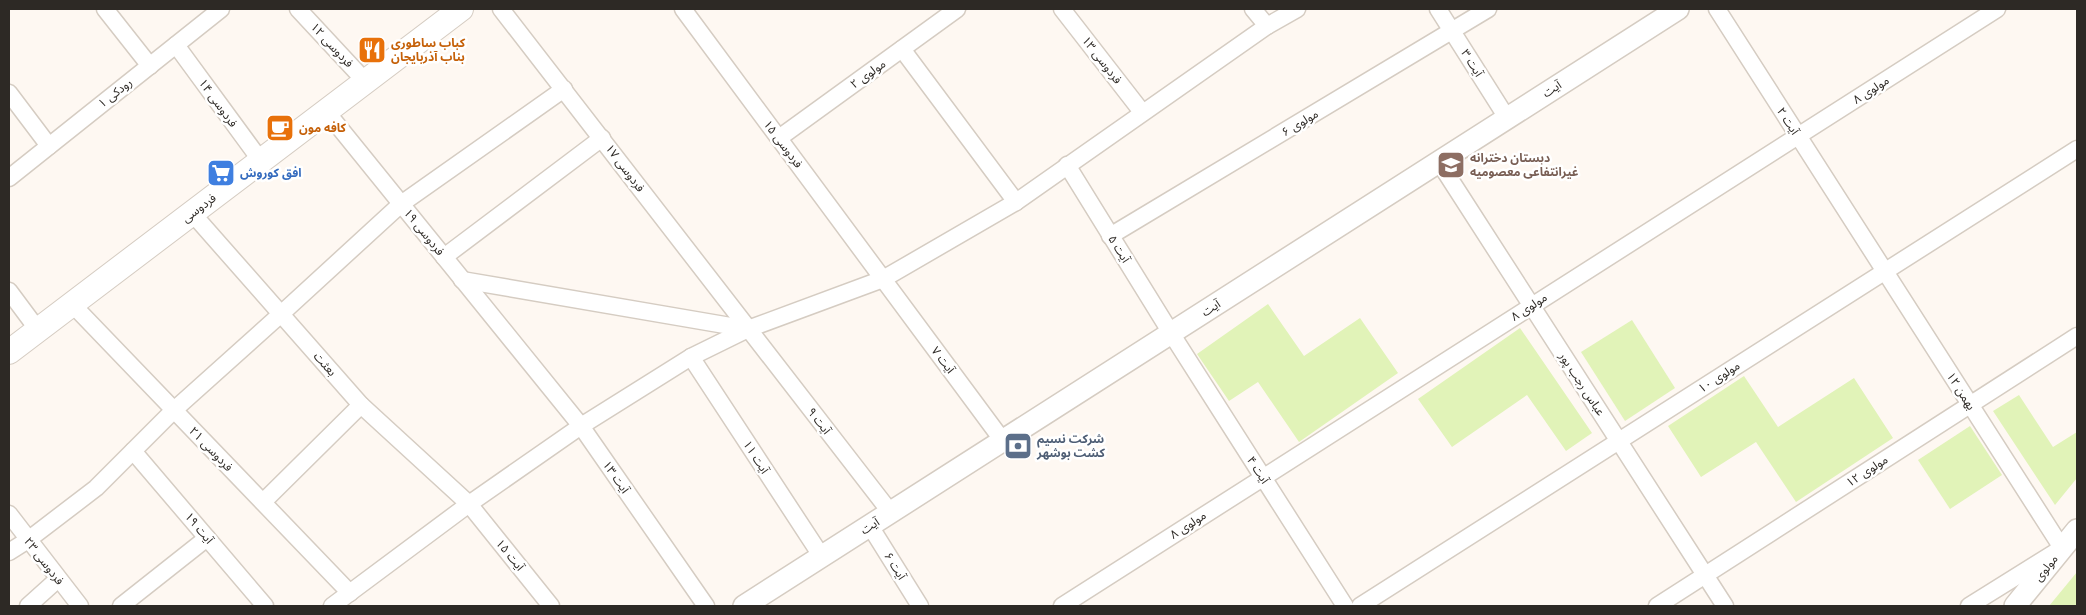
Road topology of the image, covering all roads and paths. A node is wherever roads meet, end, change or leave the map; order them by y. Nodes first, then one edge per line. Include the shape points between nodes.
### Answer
1 (106, 9) edge
2 (221, 9) edge
3 (298, 9) edge
4 (461, 9) edge
5 (501, 9) edge
6 (683, 9) edge
7 (957, 9) edge
8 (1062, 9) edge
9 (1253, 9) edge
10 (1297, 9) edge
11 (1438, 9) edge
12 (1488, 9) edge
13 (1716, 9) edge
14 (1997, 9) edge
15 (1664, 12) edge
16 (1266, 26) junction
17 (1452, 32) junction
18 (176, 45) junction
19 (902, 49) junction
20 (150, 66) junction
21 (365, 81) junction
22 (564, 89) junction
23 (9, 93) edge
24 (326, 111) junction
25 (1142, 112) junction
26 (1507, 118) junction
27 (1798, 136) junction
28 (602, 138) junction
29 (779, 138) junction
30 (49, 146) junction
31 (2077, 149) edge
32 (261, 161) junction
33 (1439, 162) junction
34 (1067, 165) junction
35 (9, 178) edge
36 (1016, 202) junction
37 (401, 204) junction
38 (192, 213) junction
39 (1860, 233) joint
40 (1110, 236) junction
41 (444, 256) junction
42 (1885, 271) junction
43 (884, 279) junction
44 (462, 280) junction
45 (9, 291) edge
46 (72, 304) junction
47 (1532, 306) junction
48 (281, 314) junction
49 (748, 329) junction
50 (38, 330) junction
51 (1171, 333) junction
52 (2077, 336) edge
53 (9, 352) edge
54 (522, 353) joint
55 (691, 357) junction
56 (361, 405) junction
57 (1970, 405) junction
58 (174, 410) junction
59 (581, 426) junction
60 (1003, 440) junction
61 (1619, 441) junction
62 (133, 451) junction
63 (1263, 477) junction
64 (263, 502) junction
65 (469, 504) junction
66 (891, 513) junction
67 (9, 514) edge
68 (870, 526) junction
69 (2077, 530) edge
70 (207, 538) junction
71 (28, 540) junction
72 (2062, 548) junction
73 (9, 552) edge
74 (822, 557) junction
75 (1705, 575) junction
76 (58, 579) junction
77 (350, 593) junction
78 (28, 606) edge
79 (80, 606) edge
80 (121, 606) edge
81 (265, 606) edge
82 (332, 606) edge
83 (551, 606) edge
84 (706, 606) edge
85 (744, 606) edge
86 (920, 606) edge
87 (1062, 606) edge
88 (1346, 606) edge
89 (1360, 606) edge
90 (1657, 606) edge
91 (1725, 606) edge
92 (1970, 606) edge
93 (2015, 606) edge

1 - 20 street
2 - 18 street, رودکی ۱
3 - 21 street, فردوسی ۱۲
4 - 21 main road, فردوسی
5 - 22 street, فردوسی ۱۷
6 - 29 street, فردوسی ۱۵
7 - 19 street, مولوی ۲
8 - 25 street, فردوسی ۱۳
9 - 16 street
10 - 16 street
11 - 17 street, آیت ۳
12 - 17 street, مولوی ۶
13 - 27 street, آیت ۲
14 - 27 street, مولوی ۸
15 - 26 street, آیت
16 - 25 street
17 - 26 street, آیت ۳
17 - 40 street, مولوی ۶
18 - 20 street, رودکی ۱
18 - 32 street, فردوسی ۱۴
19 - 29 street, مولوی ۲
19 - 36 street
20 - 30 street, رودکی ۱
21 - 24 main road, فردوسی
22 - 28 street, فردوسی ۱۷
22 - 37 street
23 - 30 street
24 - 32 main road, فردوسی
24 - 37 street, فردوسی ۱۹
25 - 34 street
26 - 33 street, آیت
27 - 39 street, آیت ۲
27 - 47 street, مولوی ۸
28 - 41 street
28 - 49 street, فردوسی ۱۷
29 - 43 street, فردوسی ۱۵
30 - 35 street, رودکی ۱
31 - 42 street, مولوی ۱۰
32 - 38 main road, فردوسی
33 - 47 street, عباس رجب پور
33 - 51 street, آیت
34 - 36 street
34 - 40 street, آیت ۵
36 - 43 street
37 - 41 street, فردوسی ۱۹
37 - 48 street
38 - 46 main road, فردوسی
38 - 48 street, بعثت
39 - 42 street, بهمن ۱۲
40 - 51 street, آیت ۵
41 - 44 street, فردوسی ۱۹
42 - 57 street, بهمن ۱۲
42 - 61 street, مولوی ۱۰
43 - 49 street
43 - 60 street, آیت ۷
44 - 49 street
44 - 54 street, فردوسی ۱۹
45 - 50 street
46 - 50 main road, فردوسی
46 - 58 street, فردوسی ۲۱
47 - 61 street, عباس رجب پور
47 - 63 street, مولوی ۸
48 - 56 street, بعثت
48 - 58 street
49 - 55 street
49 - 66 street, آیت ۹
50 - 53 main road, فردوسی
51 - 60 street, آیت
51 - 63 street, آیت ۴
52 - 57 street, مولوی ۱۲
54 - 59 street, آیت ۱۳
55 - 59 street
55 - 74 street, آیت ۱۱
56 - 64 street
56 - 65 street, بعثت
57 - 72 street, بهمن ۱۲
57 - 75 street, مولوی ۱۲
58 - 62 street
58 - 64 street, فردوسی ۲۱
59 - 65 street
59 - 84 street, آیت ۱۳
60 - 66 street, آیت
61 - 75 street, عباس رجب پور
61 - 89 street, مولوی ۱۰
62 - 70 street, آیت ۱۹
62 - 71 street via 96,488
63 - 87 street, مولوی ۸
63 - 88 street, آیت ۴
64 - 77 street, فردوسی ۲۱
65 - 77 street
65 - 83 street, آیت ۱۵
66 - 68 street, آیت
67 - 71 street, فردوسی ۲۳
68 - 74 street, آیت
68 - 86 street, آیت ۶
69 - 72 street, مولوی
70 - 80 street
70 - 81 street, آیت ۱۹
71 - 73 street
71 - 76 street, فردوسی ۲۳
72 - 92 street
72 - 93 street, مولوی
74 - 85 street, آیت
75 - 90 street, مولوی ۱۲
75 - 91 street, عباس رجب پور
76 - 78 street
76 - 79 street, فردوسی ۲۳
77 - 82 street

